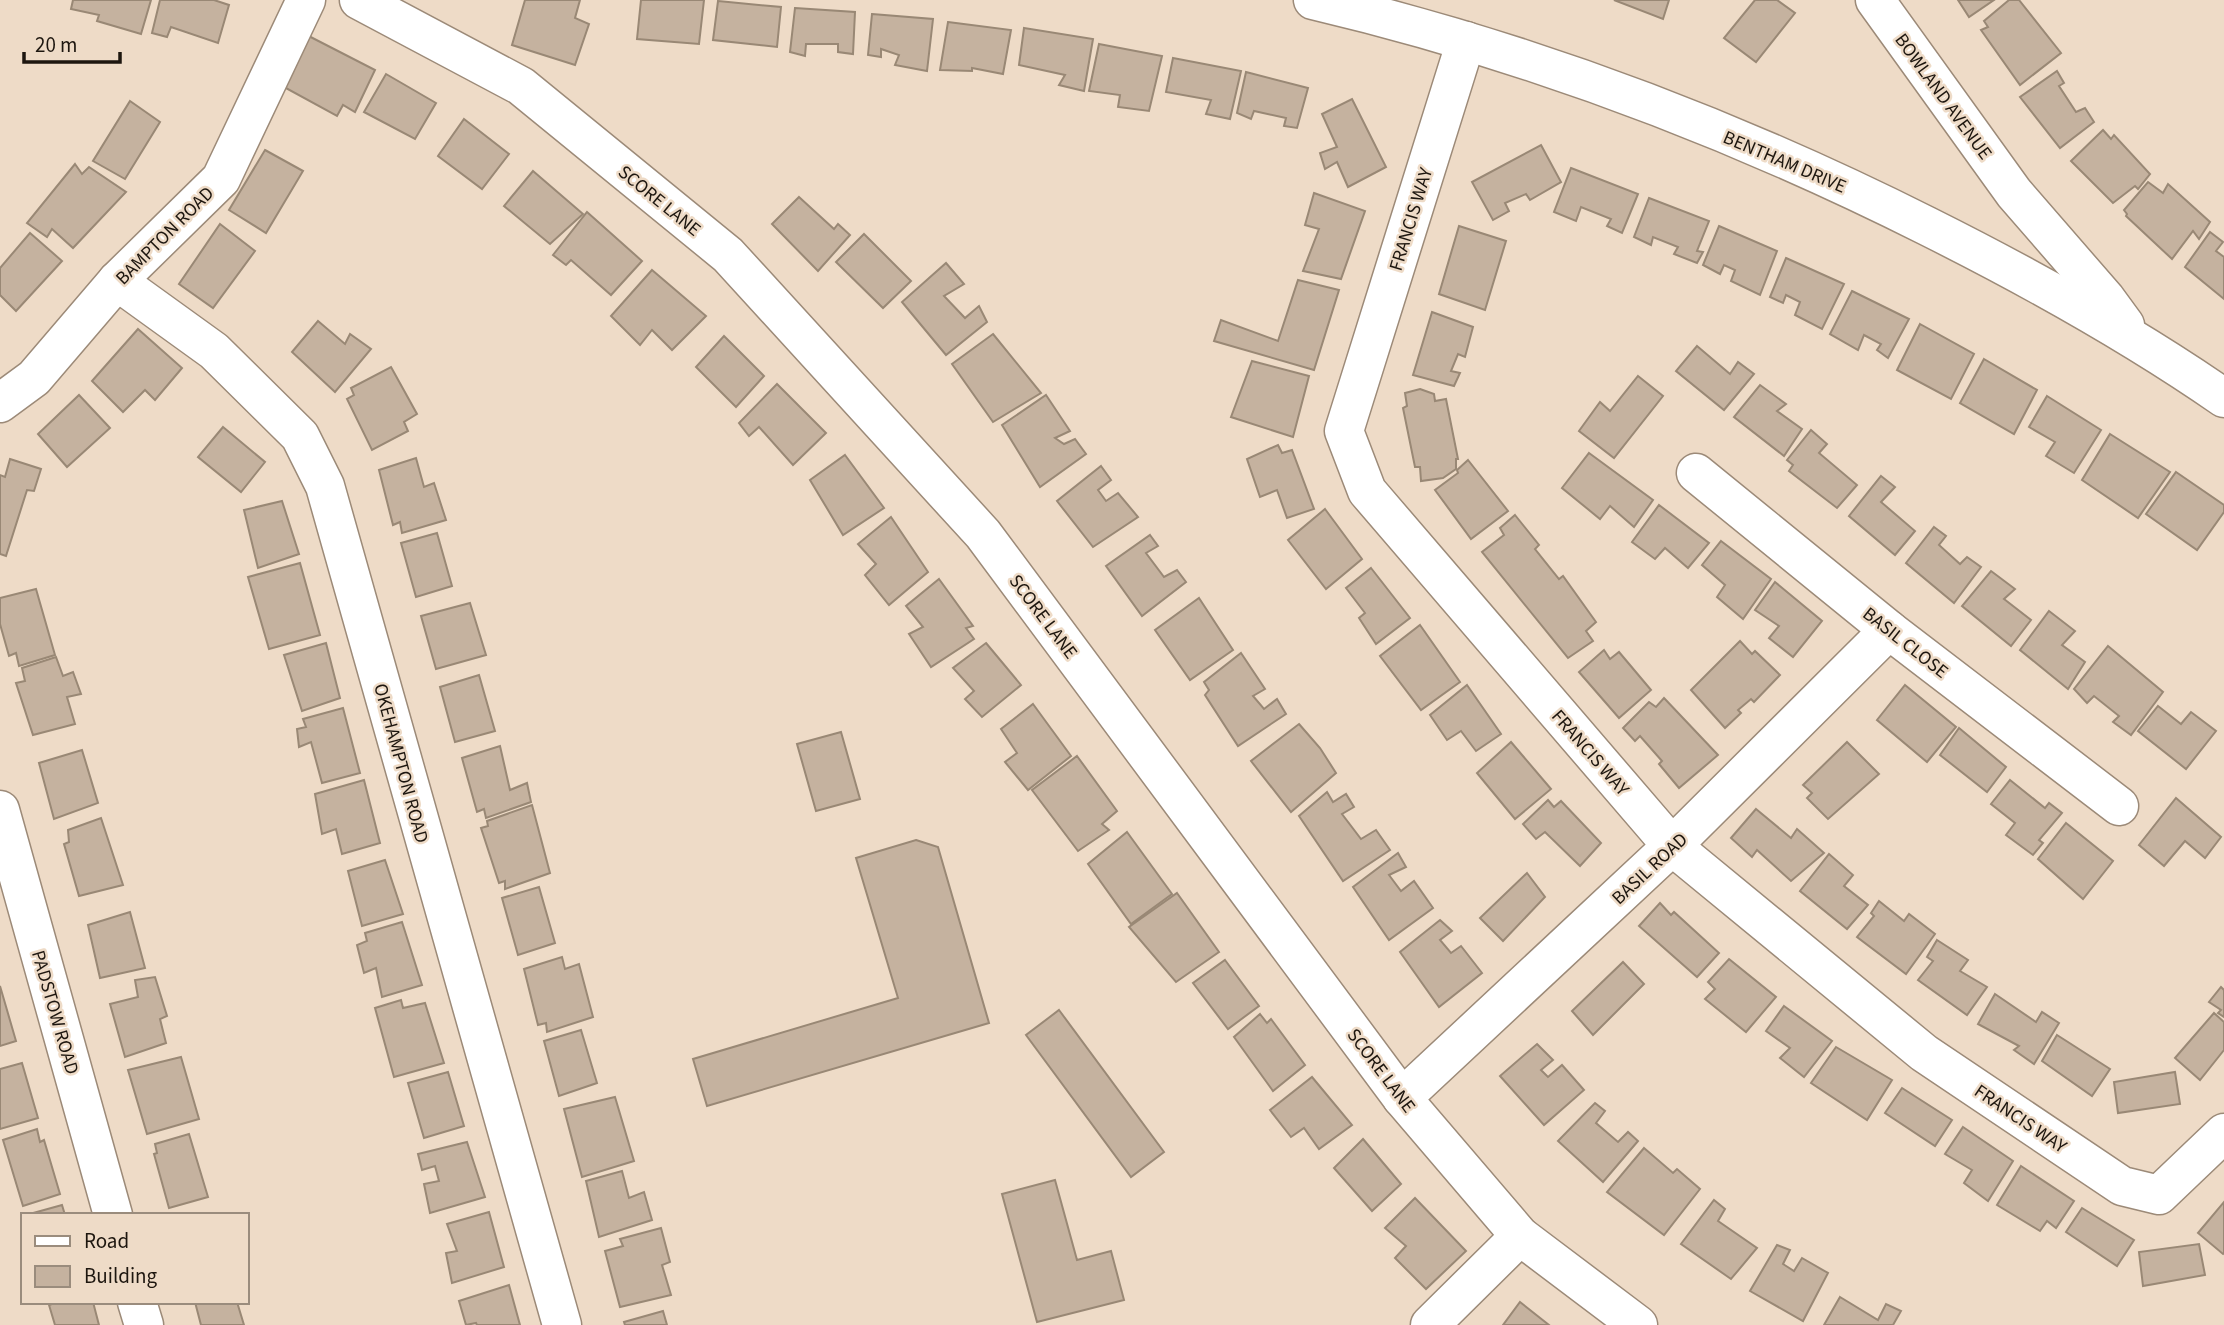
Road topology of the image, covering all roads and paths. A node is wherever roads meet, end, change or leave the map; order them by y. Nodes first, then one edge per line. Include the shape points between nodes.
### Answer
1 (306, 0) edge
2 (359, 0) edge
3 (1313, 0) edge
4 (1875, 0) edge
5 (1466, 41) junction
6 (2014, 193) junction
7 (1987, 256) junction
8 (117, 281) junction
9 (2138, 341) junction
10 (2224, 398) edge
11 (0, 402) edge
12 (1696, 473) dead end
13 (1889, 630) junction
14 (2119, 806) dead end
15 (0, 810) edge
16 (1672, 846) junction
17 (1402, 1098) junction
18 (2224, 1133) edge
19 (112, 1213) edge
20 (1520, 1236) junction
21 (138, 1304) edge
22 (144, 1325) edge
23 (562, 1325) edge
24 (1430, 1325) edge
25 (1638, 1325) edge

1 - 8 street, BAMPTON ROAD via 221,179
2 - 17 street, SCORE LANE via 521,86 728,255 984,534
3 - 5 street, BENTHAM DRIVE
4 - 6 street, BOWLAND AVENUE
5 - 7 street, BENTHAM DRIVE via 1551,68 1799,164
5 - 16 street, FRANCIS WAY via 1344,431 1367,491
6 - 7 street via 2009,235
6 - 9 street, BOWLAND AVENUE
7 - 9 street, BENTHAM DRIVE
8 - 11 street, BAMPTON ROAD via 34,378
8 - 23 street, OKEHAMPTON ROAD via 214,351 300,436 325,486
9 - 10 street, BENTHAM DRIVE
12 - 13 street, BASIL CLOSE
13 - 14 street, BASIL CLOSE
13 - 16 street, BASIL ROAD
15 - 19 street, PADSTOW ROAD
16 - 17 street, BASIL ROAD
16 - 18 street, FRANCIS WAY via 1924,1053 2122,1186 2159,1195
17 - 20 street, SCORE LANE
20 - 24 street
20 - 25 street, SCORE LANE
21 - 22 street

